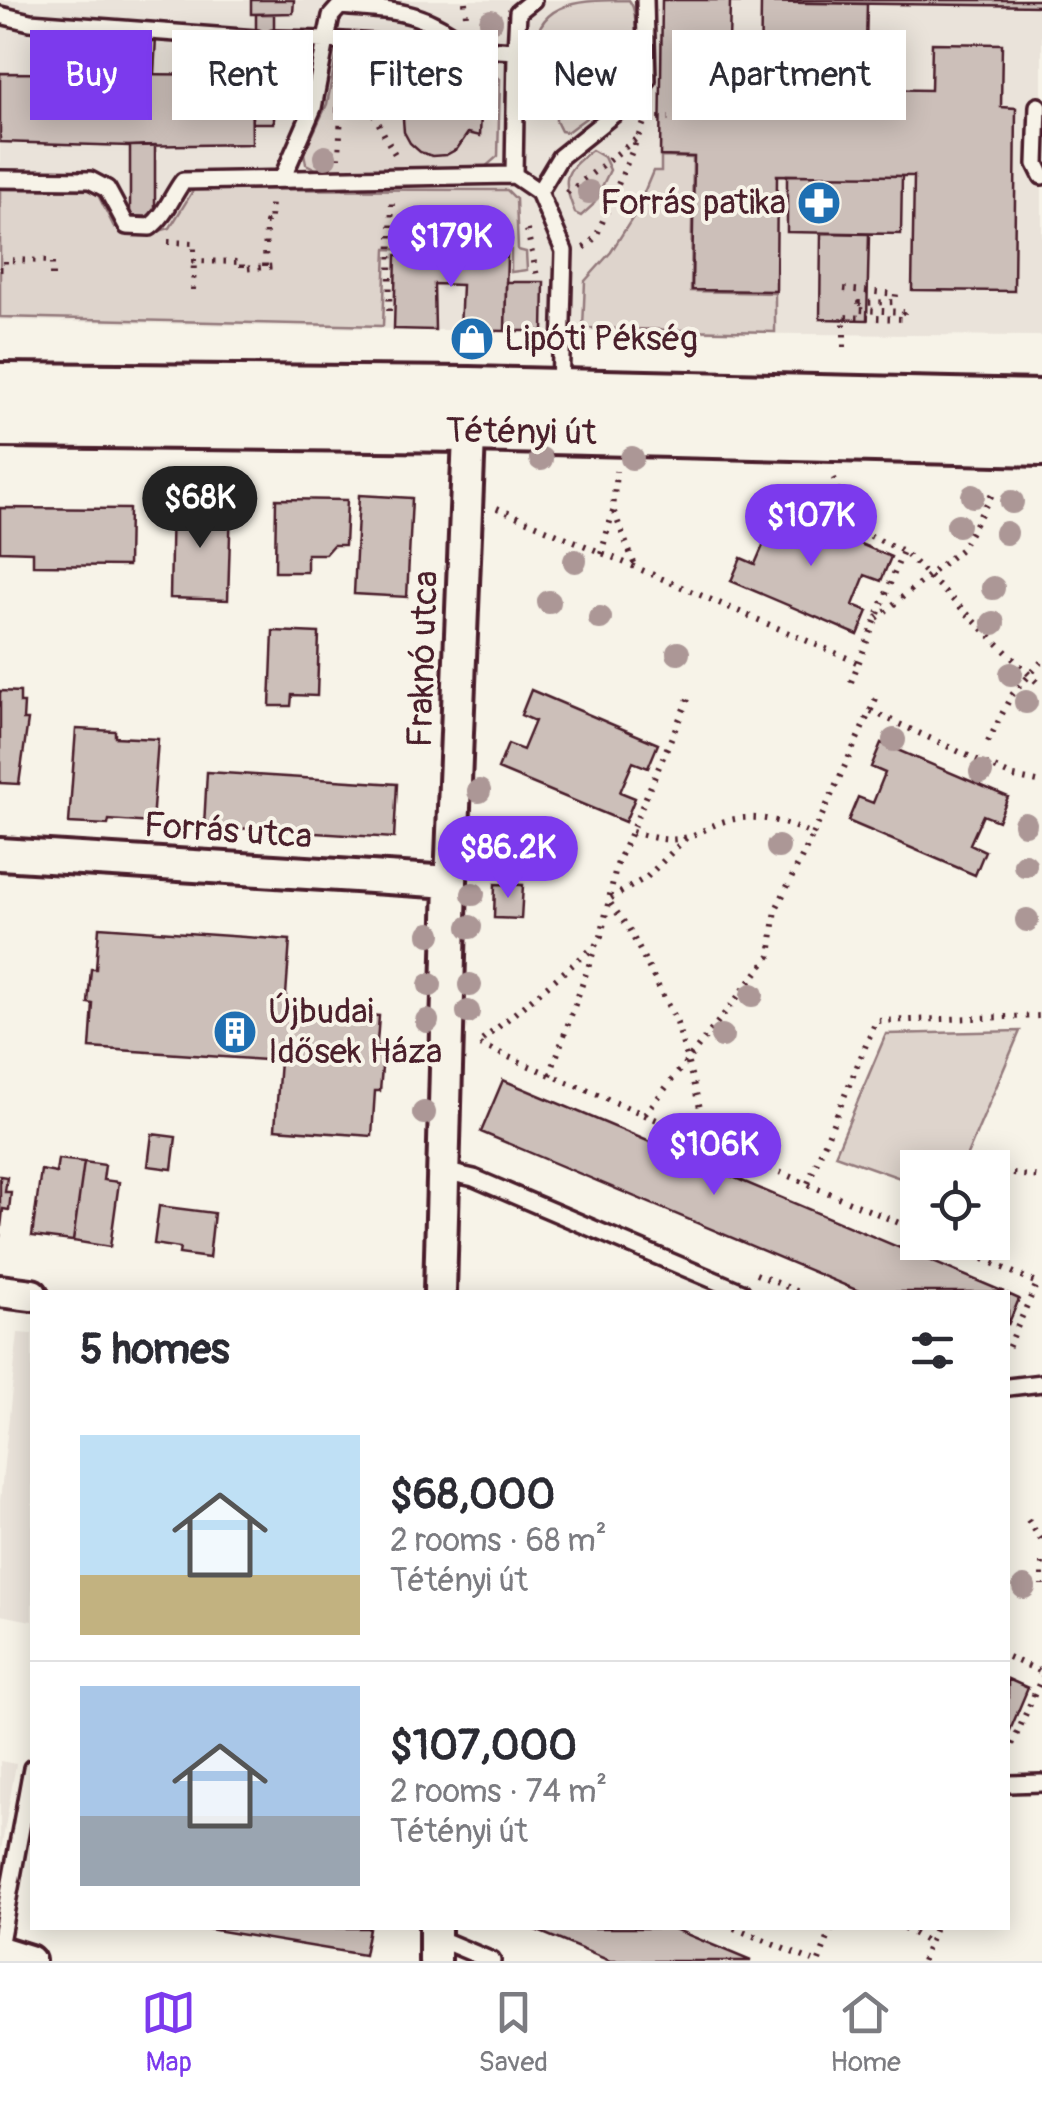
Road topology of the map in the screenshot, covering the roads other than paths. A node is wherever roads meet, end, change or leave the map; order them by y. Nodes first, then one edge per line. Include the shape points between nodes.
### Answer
1 (533, 0) edge
2 (645, 0) edge
3 (0, 15) edge
4 (448, 30) edge
5 (172, 33) edge
6 (313, 40) edge
7 (326, 40) junction
8 (333, 40) edge
9 (498, 50) edge
10 (516, 51) junction
11 (1038, 106) dead end
12 (514, 174) junction
13 (1042, 176) edge
14 (0, 179) edge
15 (277, 179) junction
16 (538, 192) junction
17 (0, 385) edge
18 (1042, 402) edge
19 (470, 410) junction
20 (559, 412) junction
21 (0, 425) edge
22 (1042, 444) edge
23 (0, 854) edge
24 (451, 882) junction
25 (443, 1171) junction
26 (440, 1290) edge
27 (737, 1290) edge
28 (0, 1292) edge
29 (30, 1295) edge
30 (1042, 1383) edge
31 (1010, 1387) edge
32 (30, 1779) edge
33 (1010, 1784) edge
34 (1042, 1784) edge
35 (0, 1942) edge
36 (435, 1942) edge
37 (0, 1952) edge
38 (28, 1961) edge
39 (492, 1961) edge

1 - 10 lane via 518,12
2 - 16 lane via 647,80 560,157
3 - 5 lane
4 - 7 lane via 396,11 340,6
6 - 7 lane
7 - 8 lane
7 - 15 lane via 312,108
9 - 10 lane
10 - 12 lane
11 - 13 lane via 1036,164
12 - 15 lane
12 - 16 lane
14 - 15 lane via 90,180 107,189 127,226 150,227 183,181
16 - 20 lane via 564,251
17 - 19 main road, Tétényi út
18 - 20 main road, Tétényi út
19 - 20 main road, Tétényi út
19 - 21 main road, Tétényi út
19 - 24 street, Fraknó utca
20 - 22 main road, Tétényi út
23 - 24 street, Forrás utca
24 - 25 street, Fraknó utca
25 - 26 street, Fraknó utca
25 - 27 lane via 474,1178
28 - 29 street
30 - 31 lane
32 - 35 lane
33 - 34 lane
36 - 39 lane
37 - 38 street

